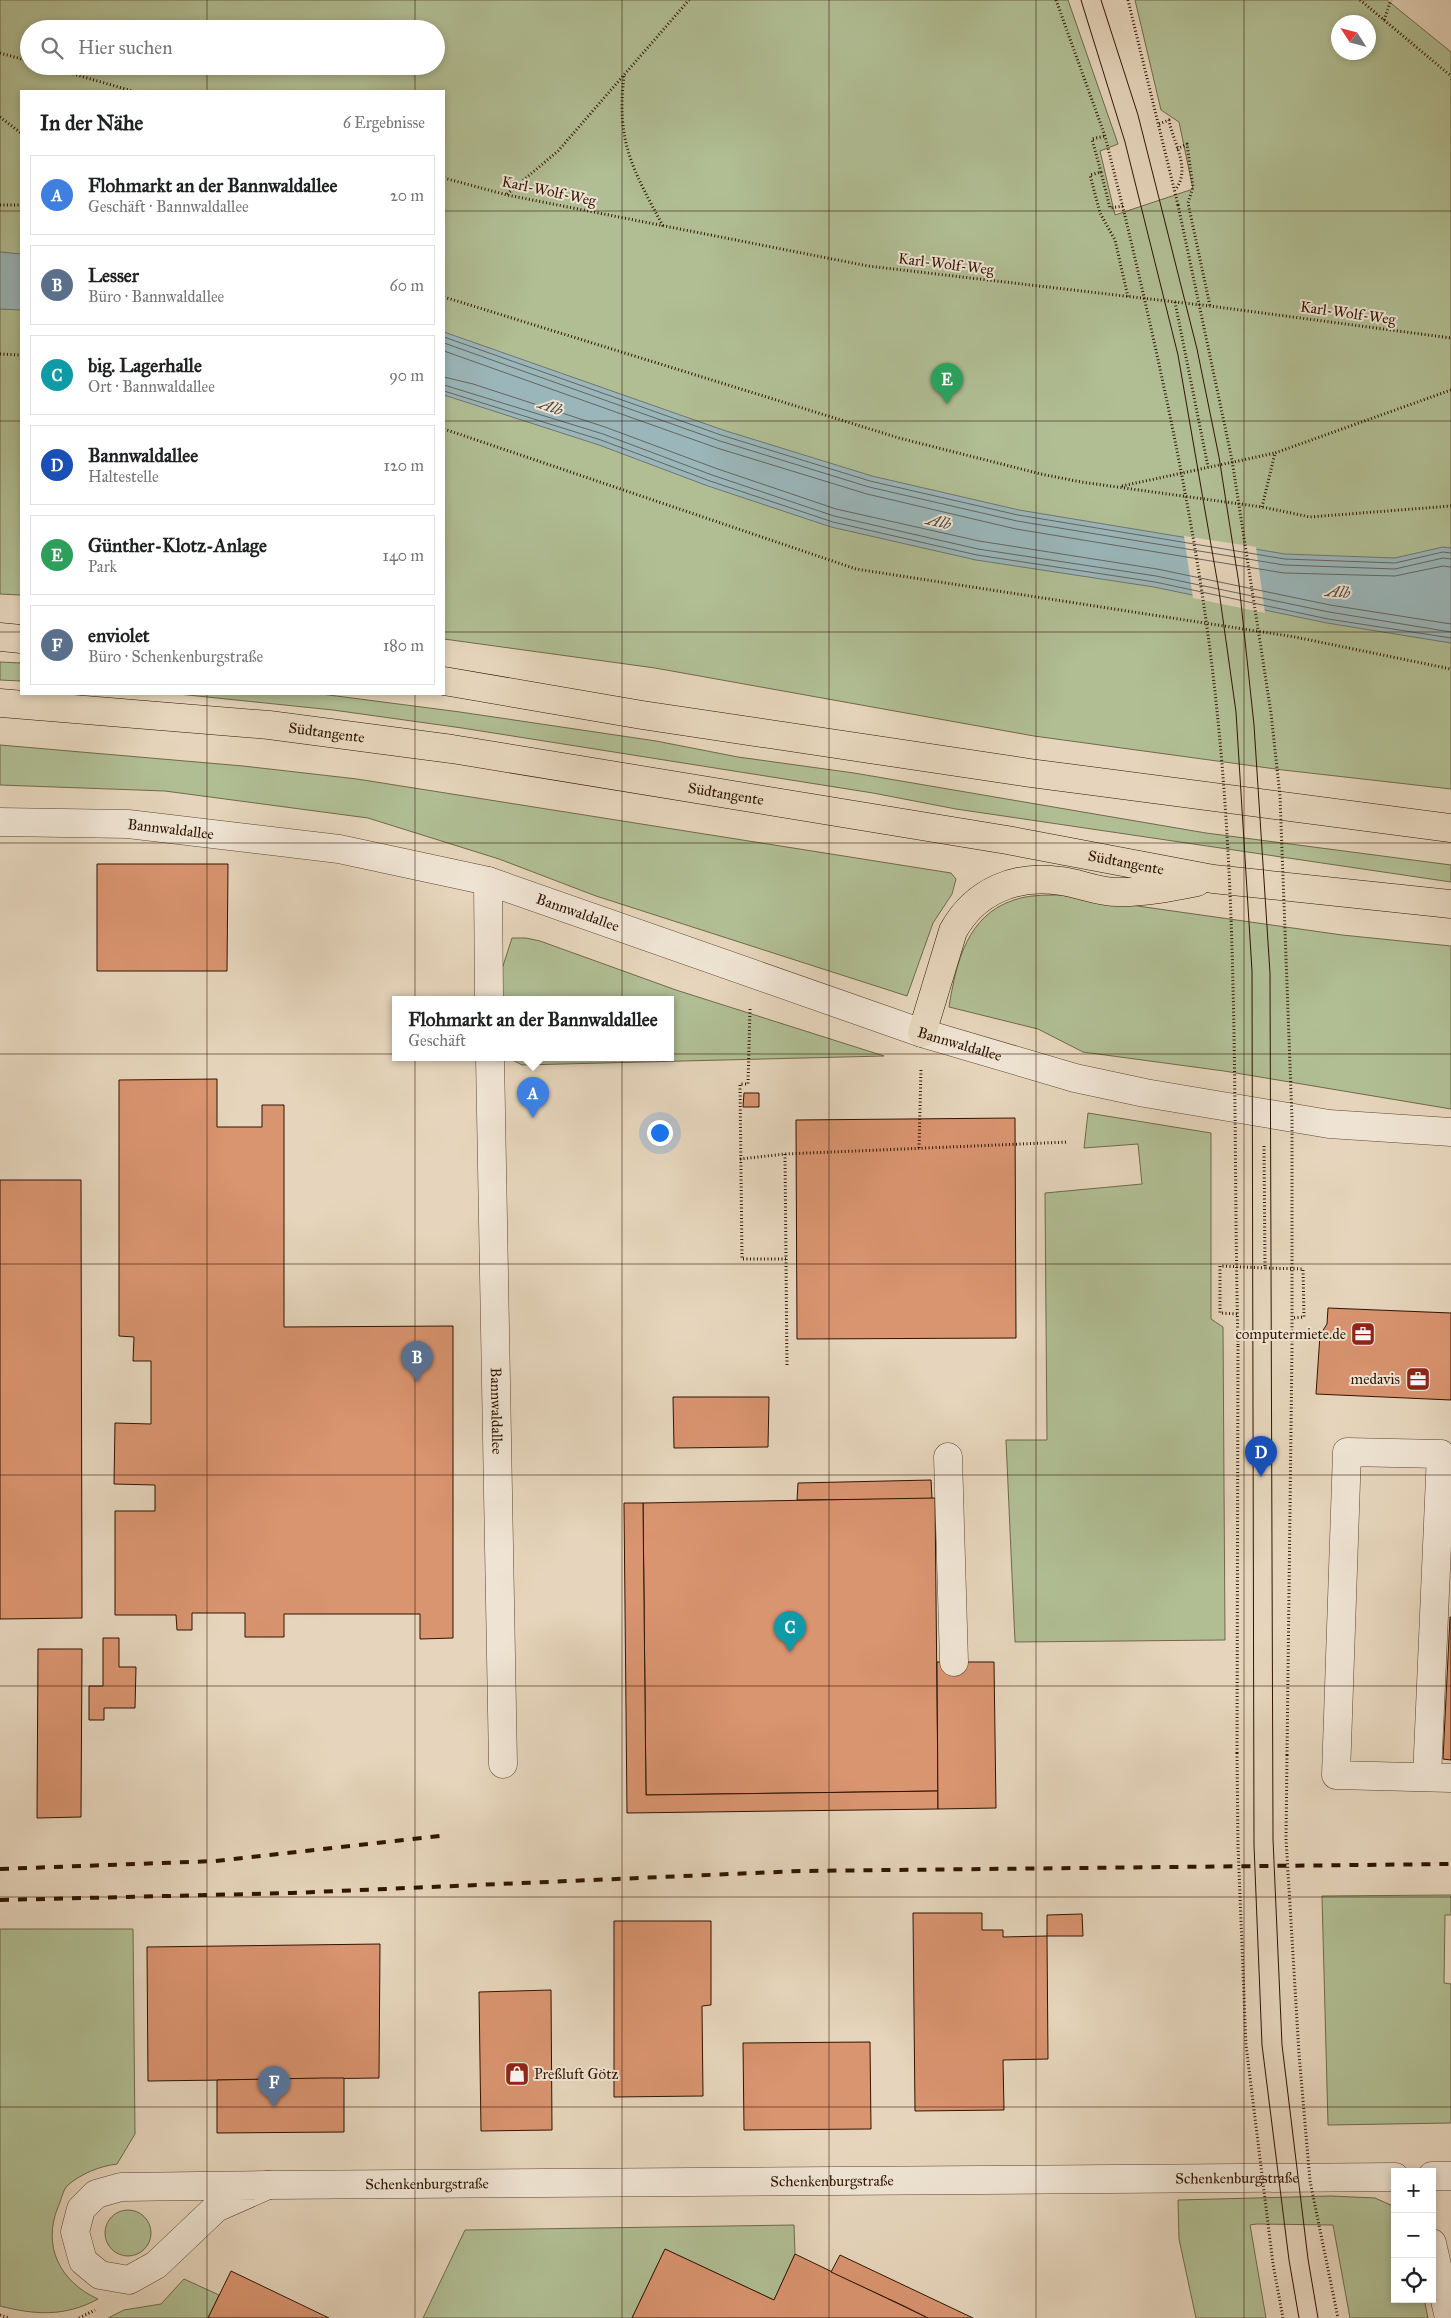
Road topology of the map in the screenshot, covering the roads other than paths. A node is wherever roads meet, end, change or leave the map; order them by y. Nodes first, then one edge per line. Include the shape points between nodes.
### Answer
1 (0, 637) edge
2 (20, 638) edge
3 (445, 681) edge
4 (0, 703) edge
5 (0, 822) edge
6 (1451, 828) edge
7 (1213, 878) junction
8 (488, 881) junction
9 (1451, 904) edge
10 (489, 996) edge
11 (922, 1033) junction
12 (490, 1061) edge
13 (1451, 1132) edge
14 (948, 1457) dead end
15 (948, 1648) dead end
16 (502, 1764) dead end
17 (1439, 1777) edge
18 (1436, 2176) edge
19 (1451, 2176) edge
20 (1391, 2177) edge
21 (268, 2185) junction
22 (1435, 2258) edge
23 (1449, 2318) edge

1 - 2 highway
3 - 6 highway via 642,715 1030,774
4 - 7 highway, Südtangente via 269,725 461,751 1007,840
5 - 8 street, Bannwaldallee via 128,824 339,849
7 - 9 highway, Südtangente
7 - 11 highway via 1117,892 1041,879 1009,883 994,889 960,917 953,930
8 - 10 street
8 - 11 street, Bannwaldallee
11 - 13 street, Bannwaldallee via 1075,1078 1144,1093 1329,1124
12 - 16 street, Bannwaldallee
14 - 15 street
17 - 17 street via 1336,1774 1348,1452 1441,1454
18 - 19 street
20 - 21 street, Schenkenburgstraße
21 - 21 street, Schenkenburgstraße via 121,2187 96,2194 81,2209 75,2232 84,2261 100,2275 129,2280 156,2265 216,2208
22 - 23 street

